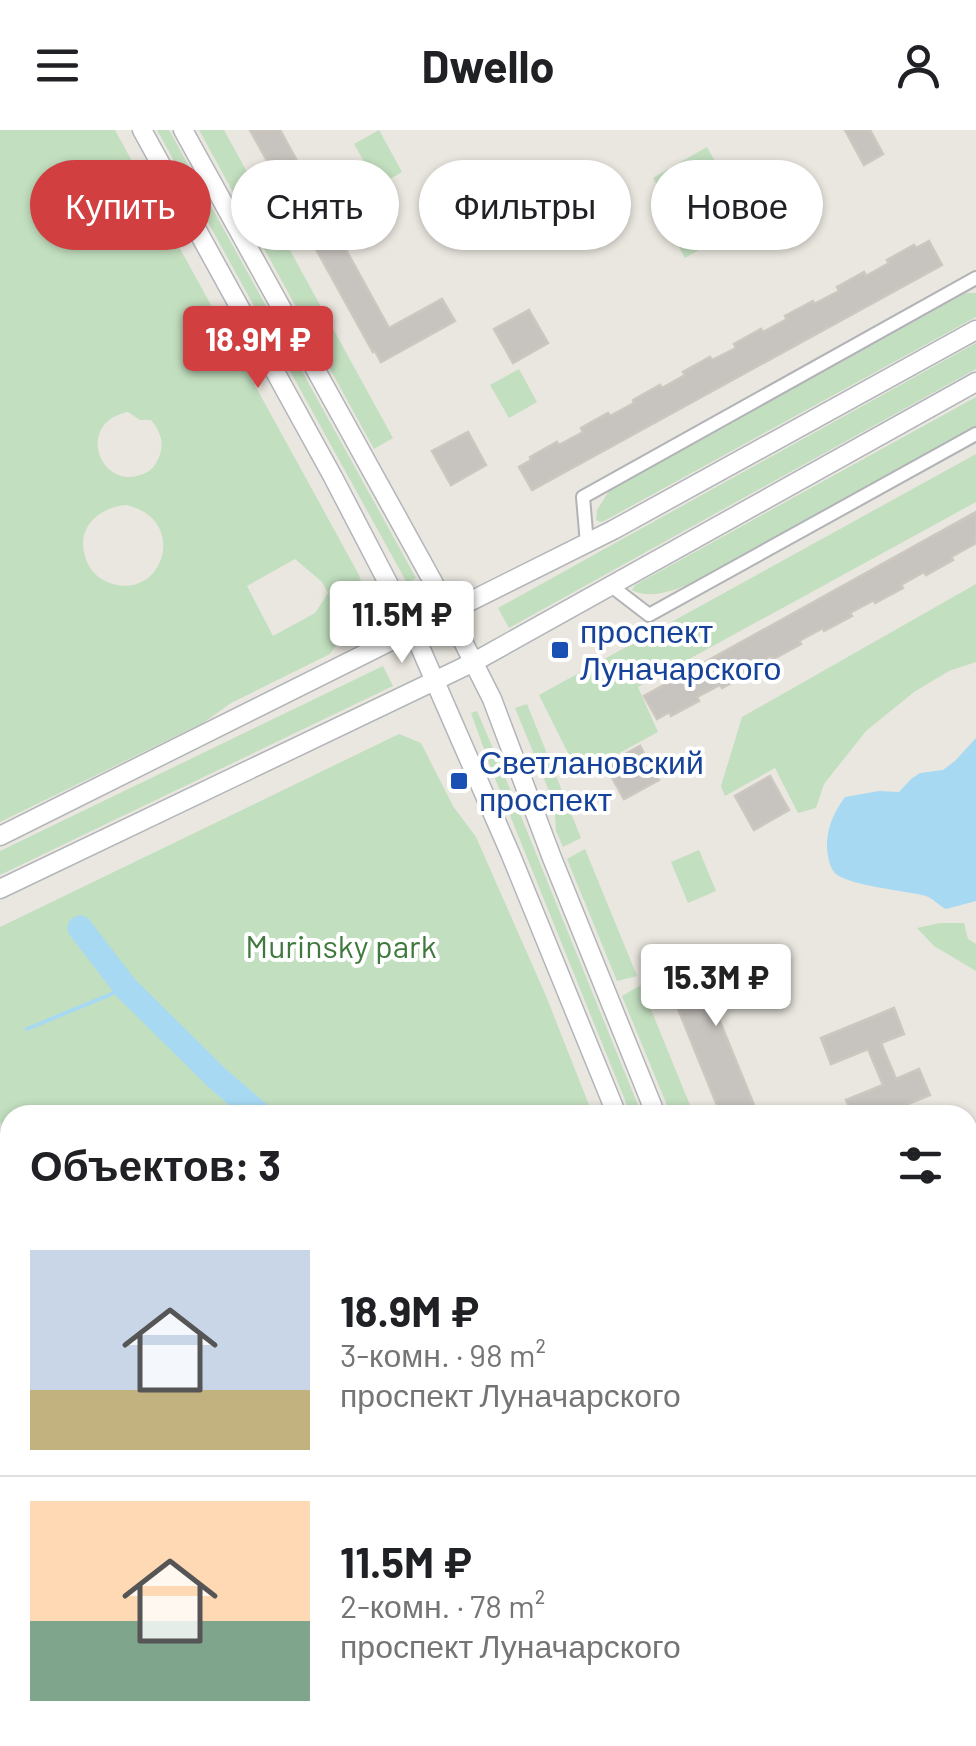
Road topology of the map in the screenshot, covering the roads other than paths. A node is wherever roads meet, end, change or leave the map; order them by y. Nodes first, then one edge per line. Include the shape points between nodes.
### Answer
1 (142, 130) edge
2 (183, 130) edge
3 (976, 278) edge
4 (976, 330) edge
5 (976, 382) edge
6 (976, 434) edge
7 (587, 544) junction
8 (610, 585) junction
9 (450, 613) junction
10 (413, 631) junction
11 (474, 662) junction
12 (435, 681) junction
13 (0, 836) edge
14 (0, 889) edge
15 (613, 1105) edge
16 (652, 1105) edge

1 - 10 main road
2 - 9 main road
3 - 7 street via 583,497
4 - 7 main road
5 - 8 main road
6 - 8 street via 649,615
7 - 9 main road
8 - 11 main road
9 - 10 main road
9 - 11 main road
10 - 12 main road
10 - 13 main road
11 - 12 main road
11 - 16 main road
12 - 14 main road
12 - 15 main road

